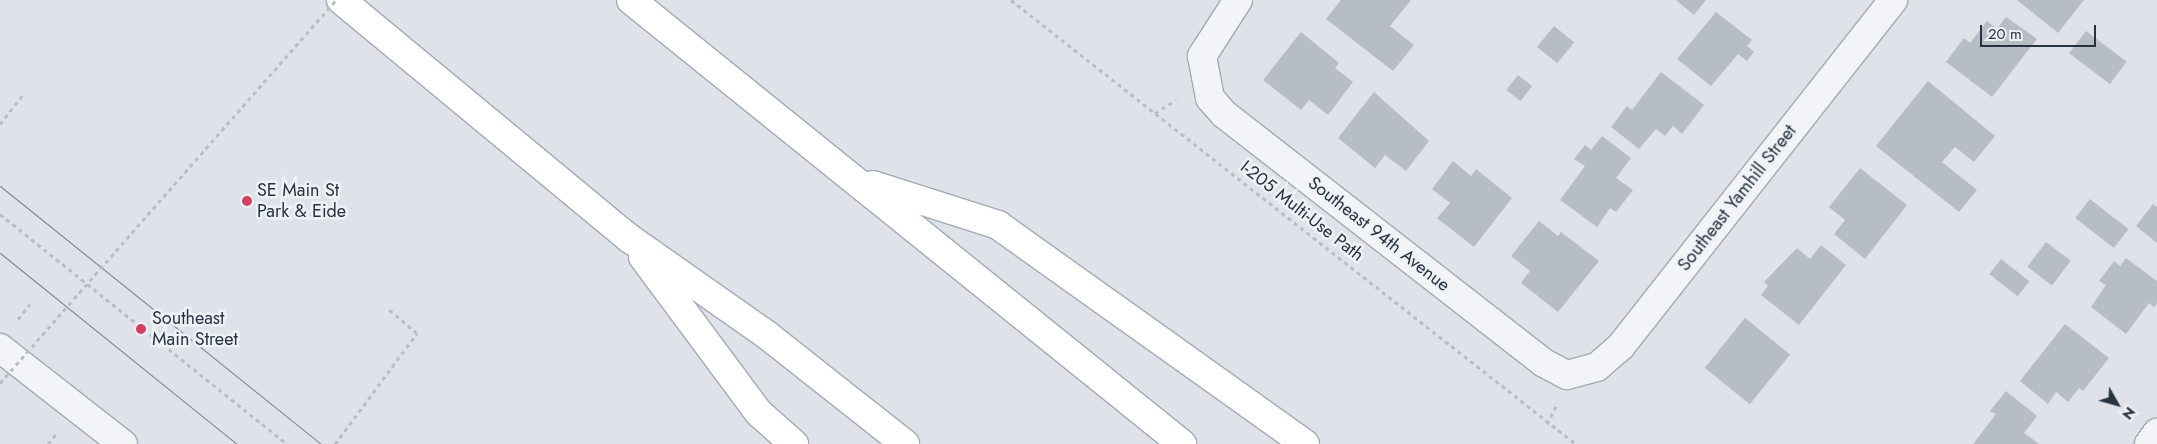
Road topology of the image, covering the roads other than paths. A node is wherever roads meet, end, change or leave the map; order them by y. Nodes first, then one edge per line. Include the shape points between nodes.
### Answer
1 (341, 0) edge
2 (631, 0) edge
3 (1238, 0) edge
4 (1893, 0) edge
5 (861, 182) junction
6 (629, 238) junction
7 (0, 348) edge
8 (1567, 375) joint
9 (2157, 433) edge
10 (123, 444) edge
11 (794, 444) edge
12 (904, 444) edge
13 (1182, 444) edge
14 (1305, 444) edge
15 (2149, 444) edge

1 - 6 highway
2 - 5 highway
3 - 8 street, Southeast 94th Avenue via 1202,56 1204,82 1210,98 1224,114 1544,363
4 - 8 street, Southeast Yamhill Street via 1621,346 1597,367
5 - 13 highway via 956,264
5 - 14 highway via 998,225
6 - 11 highway via 759,413
6 - 12 highway via 768,335
7 - 10 street
9 - 15 street

